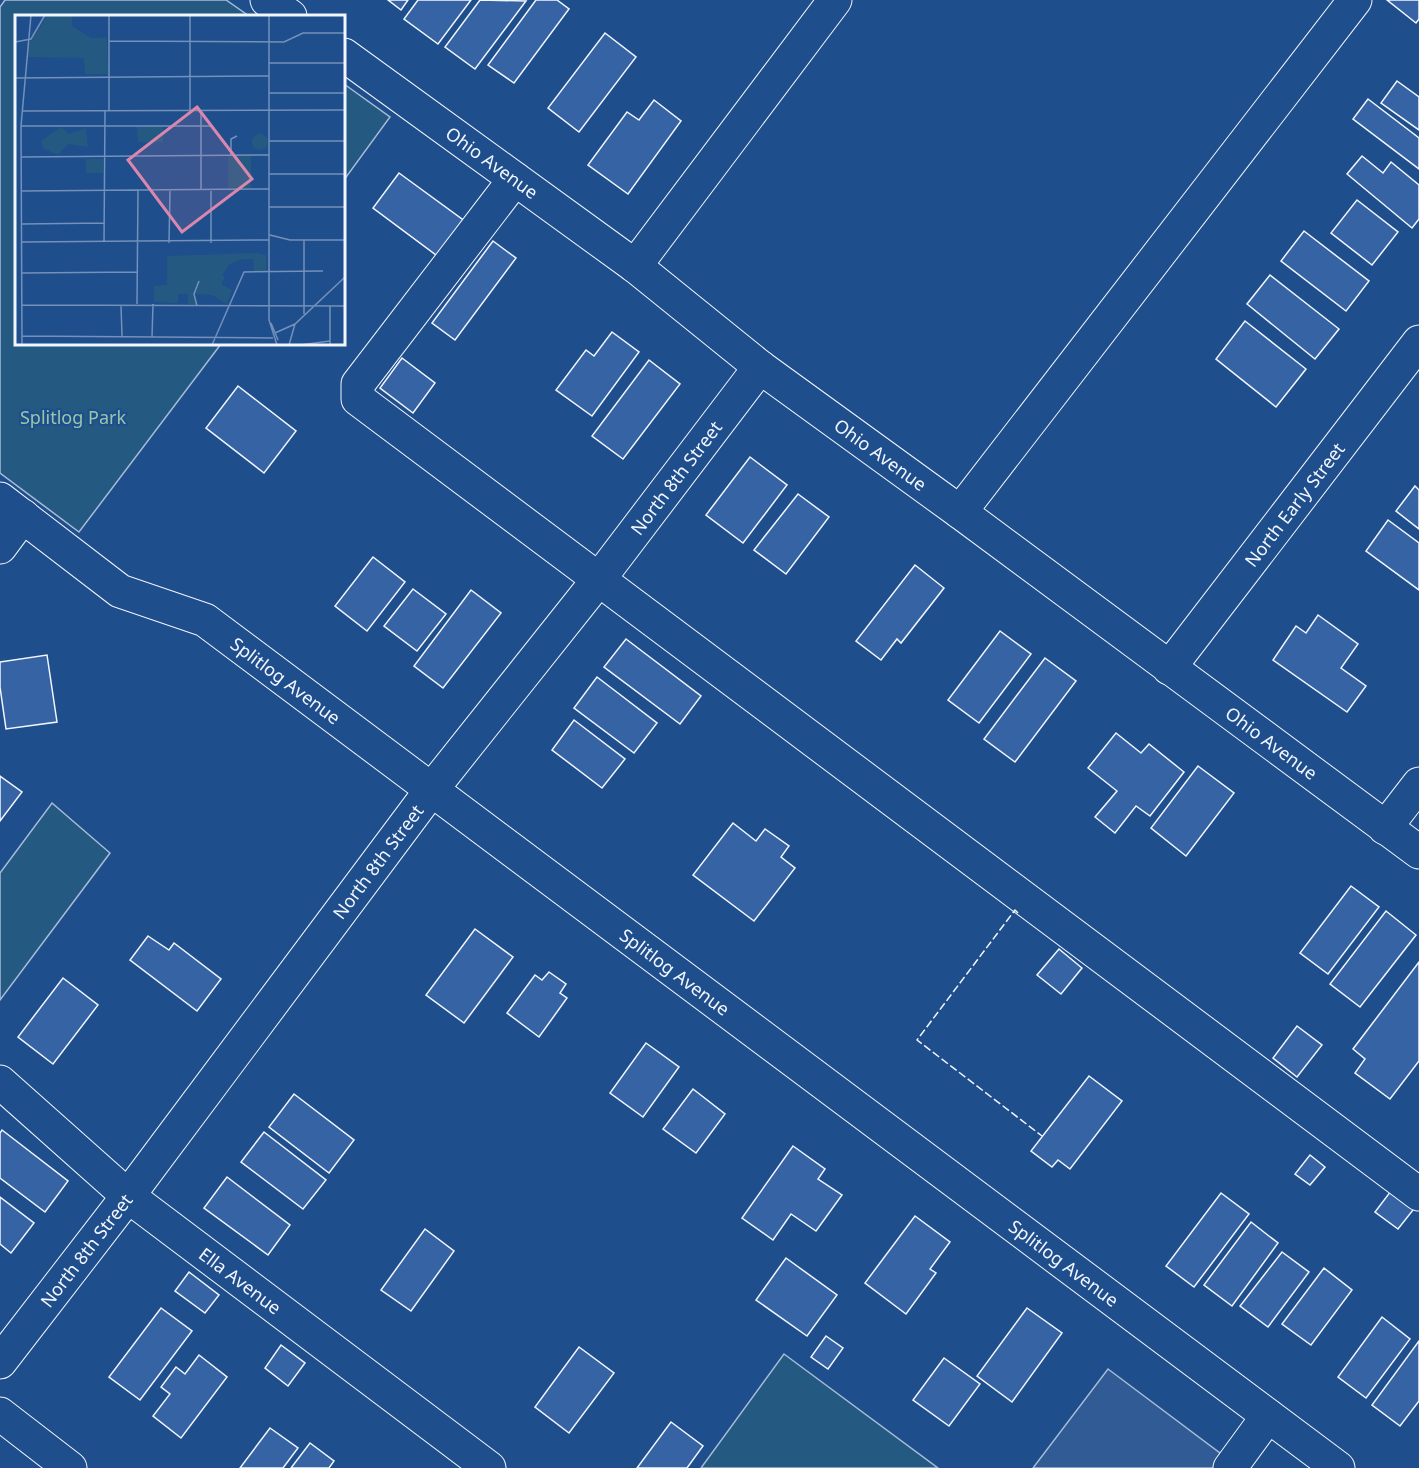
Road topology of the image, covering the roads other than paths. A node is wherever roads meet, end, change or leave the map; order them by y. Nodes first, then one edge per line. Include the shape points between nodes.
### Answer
1 (267, 0) edge
2 (835, 0) edge
3 (1355, 0) edge
4 (289, 15) edge
5 (345, 56) edge
6 (515, 179) junction
7 (635, 266) junction
8 (1419, 342) edge
9 (760, 367) junction
10 (12, 507) edge
11 (960, 512) junction
12 (0, 547) edge
13 (599, 579) junction
14 (1169, 668) junction
15 (1419, 784) edge
16 (432, 789) junction
17 (1385, 828) junction
18 (1419, 852) edge
19 (0, 1082) edge
20 (1419, 1194) edge
21 (128, 1196) junction
22 (0, 1362) edge
23 (0, 1414) edge
24 (1268, 1416) junction
25 (70, 1468) edge
26 (489, 1468) edge
27 (1230, 1468) edge
28 (1338, 1468) edge

1 - 4 street
2 - 7 street
3 - 11 street
5 - 6 street, Ohio Avenue
6 - 7 street, Ohio Avenue
6 - 13 street via 358,384 358,399
7 - 9 street, Ohio Avenue
8 - 14 street, North Early Street
9 - 11 street, Ohio Avenue
9 - 13 street, North 8th Street
10 - 12 street
10 - 16 street, Splitlog Avenue via 120,591 205,620
11 - 14 street, Ohio Avenue
13 - 16 street, North 8th Street
13 - 20 street
14 - 17 street, Ohio Avenue
15 - 17 street
16 - 21 street, North 8th Street
16 - 24 street, Splitlog Avenue
17 - 18 street, Ohio Avenue
19 - 21 street, Ella Avenue
21 - 22 street, North 8th Street
21 - 26 street, Ella Avenue
23 - 25 street
24 - 27 street
24 - 28 street, Splitlog Avenue

